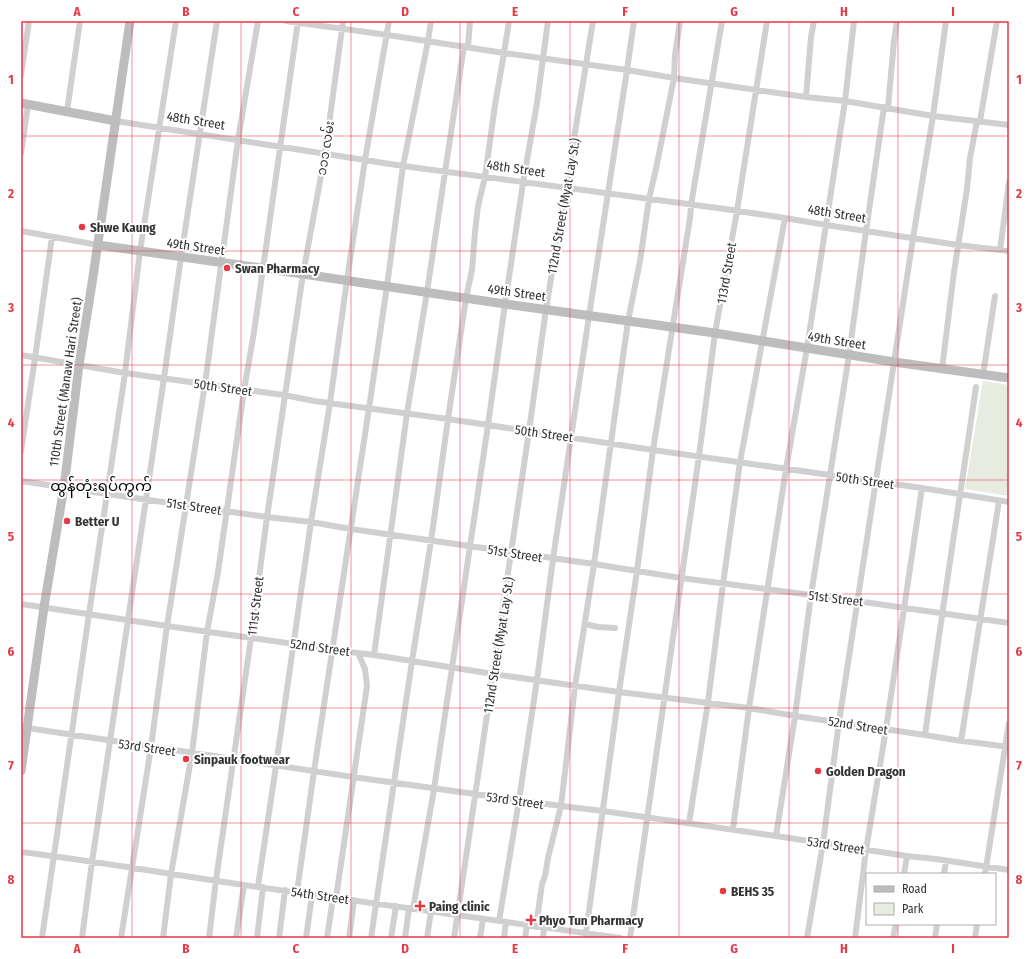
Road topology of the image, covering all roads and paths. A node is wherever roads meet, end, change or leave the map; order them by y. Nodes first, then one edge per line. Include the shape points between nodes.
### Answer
1 (29, 21) edge
2 (80, 21) edge
3 (130, 21) edge
4 (176, 21) edge
5 (217, 21) edge
6 (258, 21) edge
7 (286, 21) edge
8 (343, 21) edge
9 (389, 21) edge
10 (430, 21) edge
11 (470, 21) edge
12 (509, 21) edge
13 (548, 21) edge
14 (593, 21) edge
15 (634, 21) edge
16 (680, 21) edge
17 (722, 21) edge
18 (767, 21) edge
19 (814, 21) edge
20 (854, 21) edge
21 (897, 21) edge
22 (946, 21) edge
23 (997, 21) edge
24 (298, 22) edge
25 (342, 28) junction
26 (388, 35) junction
27 (428, 41) junction
28 (466, 47) junction
29 (504, 53) junction
30 (543, 58) junction
31 (587, 64) junction
32 (627, 70) junction
33 (21, 75) edge
34 (674, 78) junction
35 (712, 83) junction
36 (756, 89) junction
37 (806, 97) junction
38 (845, 101) junction
39 (24, 104) edge
40 (886, 108) junction
41 (67, 111) junction
42 (932, 116) junction
43 (116, 121) junction
44 (978, 121) junction
45 (1009, 125) edge
46 (160, 128) junction
47 (199, 134) junction
48 (238, 140) junction
49 (281, 147) junction
50 (21, 153) edge
51 (325, 154) junction
52 (365, 160) junction
53 (403, 166) junction
54 (445, 172) junction
55 (485, 177) junction
56 (1009, 182) edge
57 (523, 183) junction
58 (566, 188) junction
59 (608, 193) junction
60 (650, 199) junction
61 (691, 205) junction
62 (737, 211) junction
63 (785, 218) junction
64 (826, 225) junction
65 (866, 231) junction
66 (21, 232) edge
67 (52, 237) junction
68 (912, 238) junction
69 (958, 244) junction
70 (98, 245) junction
71 (1000, 250) junction
72 (140, 251) junction
73 (1009, 251) edge
74 (180, 256) junction
75 (222, 263) junction
76 (263, 268) junction
77 (303, 274) junction
78 (346, 280) junction
79 (387, 286) junction
80 (427, 292) junction
81 (995, 296) dead end
82 (466, 298) junction
83 (505, 304) junction
84 (546, 309) junction
85 (589, 316) junction
86 (628, 321) junction
87 (672, 327) junction
88 (715, 333) junction
89 (763, 342) junction
90 (807, 348) junction
91 (849, 355) junction
92 (21, 356) edge
93 (36, 358) junction
94 (894, 362) junction
95 (79, 365) junction
96 (942, 369) junction
97 (125, 372) junction
98 (983, 375) junction
99 (164, 378) junction
100 (1009, 378) edge
101 (205, 384) junction
102 (976, 387) dead end
103 (244, 390) junction
104 (284, 396) junction
105 (330, 403) junction
106 (369, 408) junction
107 (407, 414) junction
108 (448, 419) junction
109 (488, 425) junction
110 (530, 431) junction
111 (571, 438) junction
112 (612, 443) junction
113 (653, 450) junction
114 (21, 451) edge
115 (699, 456) junction
116 (740, 462) junction
117 (786, 469) junction
118 (830, 475) junction
119 (21, 480) edge
120 (875, 481) junction
121 (64, 487) junction
122 (922, 488) junction
123 (107, 494) junction
124 (960, 495) junction
125 (146, 499) junction
126 (999, 501) junction
127 (1009, 502) edge
128 (186, 506) junction
129 (226, 511) junction
130 (266, 517) junction
131 (312, 522) junction
132 (351, 529) junction
133 (391, 535) junction
134 (431, 541) junction
135 (470, 546) junction
136 (512, 552) junction
137 (553, 559) junction
138 (594, 564) junction
139 (637, 571) junction
140 (681, 578) junction
141 (723, 584) junction
142 (768, 589) junction
143 (811, 595) junction
144 (858, 601) junction
145 (21, 604) edge
146 (44, 607) junction
147 (904, 608) junction
148 (942, 613) junction
149 (88, 614) junction
150 (980, 619) junction
151 (128, 620) junction
152 (1009, 623) edge
153 (585, 624) junction
154 (167, 626) junction
155 (615, 628) dead end
156 (207, 632) junction
157 (251, 638) junction
158 (294, 644) junction
159 (333, 650) junction
160 (358, 653) junction
161 (374, 654) junction
162 (412, 661) junction
163 (452, 668) junction
164 (493, 674) junction
165 (537, 680) junction
166 (575, 686) junction
167 (619, 692) junction
168 (664, 697) junction
169 (708, 702) junction
170 (749, 708) junction
171 (795, 716) junction
172 (839, 722) junction
173 (1009, 723) edge
174 (24, 728) edge
175 (886, 729) junction
176 (72, 735) junction
177 (925, 735) junction
178 (110, 741) junction
179 (961, 741) junction
180 (151, 747) junction
181 (1007, 747) edge
182 (192, 753) junction
183 (234, 759) junction
184 (276, 766) junction
185 (21, 771) edge
186 (314, 771) junction
187 (353, 777) junction
188 (393, 783) junction
189 (434, 789) junction
190 (476, 794) junction
191 (519, 800) junction
192 (561, 806) junction
193 (603, 811) junction
194 (647, 817) junction
195 (689, 823) junction
196 (733, 829) junction
197 (776, 836) junction
198 (823, 843) junction
199 (866, 850) junction
200 (21, 852) edge
201 (54, 856) junction
202 (906, 856) junction
203 (946, 861) junction
204 (92, 862) junction
205 (986, 866) junction
206 (133, 868) junction
207 (1009, 870) edge
208 (904, 873) edge
209 (944, 873) edge
210 (985, 873) edge
211 (171, 874) junction
212 (216, 880) junction
213 (244, 885) junction
214 (261, 887) junction
215 (285, 890) junction
216 (297, 892) junction
217 (312, 894) junction
218 (334, 898) junction
219 (354, 900) junction
220 (376, 904) junction
221 (396, 906) junction
222 (411, 909) junction
223 (431, 911) junction
224 (457, 915) junction
225 (483, 919) junction
226 (499, 921) junction
227 (506, 922) junction
228 (526, 925) junction
229 (896, 925) edge
230 (937, 925) edge
231 (977, 925) edge
232 (536, 927) junction
233 (544, 927) junction
234 (566, 930) junction
235 (587, 936) edge
236 (608, 937) edge
237 (42, 938) edge
238 (82, 938) edge
239 (121, 938) edge
240 (163, 938) edge
241 (209, 938) edge
242 (236, 938) edge
243 (257, 938) edge
244 (279, 938) edge
245 (306, 938) edge
246 (327, 938) edge
247 (349, 938) edge
248 (371, 938) edge
249 (391, 938) edge
250 (405, 938) edge
251 (427, 938) edge
252 (454, 938) edge
253 (480, 938) edge
254 (504, 938) edge
255 (525, 938) edge
256 (543, 938) edge
257 (565, 938) edge
258 (620, 938) edge
259 (630, 938) edge
260 (807, 938) edge
261 (855, 938) edge
262 (893, 938) edge
263 (935, 938) edge
264 (975, 938) edge

1 - 33 street
2 - 41 street
3 - 43 main road, 110th Street (Manaw Hari Street)
4 - 46 street
5 - 47 street
6 - 48 street
7 - 24 street
8 - 25 street, ၁၁၁ လမ်း
9 - 26 street
10 - 27 street
11 - 28 street
12 - 29 street
13 - 30 street
14 - 31 street, 112nd Street (Myat Lay St.)
15 - 32 street
16 - 34 street
17 - 35 street
18 - 36 street, 113rd Street
19 - 37 street
20 - 38 street
21 - 40 street
22 - 42 street
23 - 44 street
24 - 25 street
24 - 49 street
25 - 26 street
25 - 51 street, ၁၁၁ လမ်း
26 - 27 street
26 - 52 street
27 - 28 street
27 - 53 street
28 - 29 street
28 - 54 street
29 - 30 street
29 - 55 street
30 - 31 street
30 - 57 street
31 - 32 street
31 - 58 street, 112nd Street (Myat Lay St.)
32 - 34 street
32 - 59 street
34 - 35 street
34 - 60 street
35 - 36 street
35 - 61 street
36 - 37 street
36 - 62 street, 113rd Street
37 - 38 street
38 - 40 street
38 - 64 street
39 - 41 main road, 48th Street
39 - 50 street
40 - 42 street
40 - 65 street
41 - 43 main road, 48th Street
42 - 44 street
42 - 68 street
43 - 46 street, 48th Street
43 - 70 main road, 110th Street (Manaw Hari Street)
44 - 45 street
44 - 69 street
46 - 47 street, 48th Street
46 - 72 street
47 - 48 street, 48th Street
47 - 74 street
48 - 49 street, 48th Street
48 - 75 street
49 - 51 street, 48th Street
49 - 76 street
51 - 52 street, 48th Street
51 - 77 street, ၁၁၁ လမ်း
52 - 53 street, 48th Street
52 - 78 street
53 - 54 street, 48th Street
53 - 79 street
54 - 55 street, 48th Street
54 - 80 street
55 - 57 street, 48th Street
55 - 82 street via 478,206 472,270
56 - 71 street
57 - 58 street, 48th Street
57 - 83 street
58 - 59 street, 48th Street
58 - 84 street, 112nd Street (Myat Lay St.)
59 - 60 street, 48th Street
59 - 85 street
60 - 61 street, 48th Street
60 - 86 street
61 - 62 street, 48th Street
61 - 87 street
62 - 63 street, 48th Street
62 - 88 street, 113rd Street
63 - 64 street, 48th Street
63 - 89 street
64 - 65 street, 48th Street
64 - 90 street
65 - 68 street, 48th Street
65 - 91 street
66 - 67 street, 49th Street
67 - 70 street, 49th Street
67 - 93 street
68 - 69 street, 48th Street
68 - 94 street
69 - 71 street, 48th Street
69 - 96 street
70 - 72 main road, 49th Street
70 - 95 main road, 110th Street (Manaw Hari Street)
71 - 73 street, 48th Street
72 - 74 main road, 49th Street
72 - 97 street
74 - 75 main road, 49th Street
74 - 99 street
75 - 76 main road, 49th Street
75 - 101 street
76 - 77 main road, 49th Street
76 - 103 street
77 - 78 main road, 49th Street
77 - 104 street, 111st Street
78 - 79 main road, 49th Street
78 - 105 street
79 - 80 main road, 49th Street
79 - 106 street
80 - 82 main road, 49th Street
80 - 107 street
81 - 98 street
82 - 83 main road, 49th Street
82 - 108 street
83 - 84 main road, 49th Street
83 - 109 street
84 - 85 main road, 49th Street
84 - 110 street, 112nd Street (Myat Lay St.)
85 - 86 main road, 49th Street
85 - 111 street
86 - 87 main road, 49th Street
86 - 112 street
87 - 88 main road, 49th Street
87 - 113 street
88 - 89 main road, 49th Street
88 - 115 street, 113rd Street
89 - 90 main road, 49th Street
89 - 116 street
90 - 91 main road, 49th Street
90 - 117 street
91 - 94 main road, 49th Street
91 - 118 street
92 - 93 street, 50th Street
93 - 95 street, 50th Street
93 - 114 street
94 - 96 main road, 49th Street
94 - 120 street
95 - 97 street, 50th Street
95 - 121 main road, 110th Street (Manaw Hari Street)
96 - 98 main road, 49th Street
97 - 99 street, 50th Street
97 - 123 street
98 - 100 main road, 49th Street
99 - 101 street, 50th Street
99 - 125 street
101 - 103 street, 50th Street
101 - 128 street
102 - 124 street
103 - 104 street, 50th Street
103 - 129 street
104 - 105 street, 50th Street
104 - 130 street, 111st Street
105 - 106 street, 50th Street
105 - 131 street
106 - 107 street, 50th Street
106 - 132 street
107 - 108 street, 50th Street
107 - 133 street
108 - 109 street, 50th Street
108 - 134 street
109 - 110 street, 50th Street
109 - 135 street
110 - 111 street, 50th Street
110 - 136 street, 112nd Street (Myat Lay St.)
111 - 112 street, 50th Street
111 - 137 street
112 - 113 street, 50th Street
112 - 138 street
113 - 115 street, 50th Street
113 - 139 street
115 - 116 street, 50th Street
115 - 140 street, 113rd Street
116 - 117 street, 50th Street
116 - 141 street
117 - 118 street, 50th Street
117 - 142 street
118 - 120 street, 50th Street
118 - 143 street
119 - 121 street, 51st Street
120 - 122 street, 50th Street
120 - 144 street
121 - 123 street, 51st Street
121 - 146 main road, 110th Street (Manaw Hari Street)
122 - 124 street, 50th Street
122 - 147 street
123 - 125 street, 51st Street
123 - 149 street
124 - 126 street, 50th Street
124 - 148 street
125 - 128 street, 51st Street
125 - 151 street
126 - 127 street, 50th Street
126 - 150 street
128 - 129 street, 51st Street
128 - 154 street
129 - 130 street, 51st Street
129 - 156 street
130 - 131 street, 51st Street
130 - 157 street, 111st Street
131 - 132 street, 51st Street
131 - 158 street
132 - 133 street, 51st Street
132 - 159 street
133 - 134 street, 51st Street
133 - 161 street
134 - 135 street, 51st Street
134 - 162 street
135 - 136 street, 51st Street
135 - 163 street
136 - 137 street, 51st Street
136 - 164 street, 112nd Street (Myat Lay St.)
137 - 138 street, 51st Street
137 - 165 street
138 - 139 street, 51st Street
138 - 153 street
139 - 140 street, 51st Street
139 - 167 street
140 - 141 street, 51st Street
140 - 168 street, 113rd Street
141 - 142 street, 51st Street
141 - 169 street
142 - 143 street, 51st Street
142 - 170 street
143 - 144 street, 51st Street
143 - 171 street
144 - 147 street, 51st Street
144 - 172 street
145 - 146 street, 52nd Street
146 - 149 street, 52nd Street
146 - 174 main road, 110th Street (Manaw Hari Street)
147 - 148 street, 51st Street
147 - 175 street
148 - 150 street, 51st Street
148 - 177 street
149 - 151 street, 52nd Street
149 - 176 street
150 - 152 street, 51st Street
150 - 179 street
151 - 154 street, 52nd Street
151 - 178 street
153 - 155 street
153 - 166 street
154 - 156 street, 52nd Street
154 - 180 street
156 - 157 street, 52nd Street
156 - 182 street
157 - 158 street, 52nd Street
157 - 183 street, 111st Street
158 - 159 street, 52nd Street
158 - 184 street
159 - 160 street, 52nd Street
159 - 186 street
160 - 161 street, 52nd Street
160 - 187 street via 365,669 367,686
161 - 162 street, 52nd Street
162 - 163 street, 52nd Street
162 - 188 street
163 - 164 street, 52nd Street
163 - 189 street
164 - 165 street, 52nd Street
164 - 190 street, 112nd Street (Myat Lay St.)
165 - 166 street, 52nd Street
165 - 191 street
166 - 167 street, 52nd Street
166 - 192 street
167 - 168 street, 52nd Street
167 - 193 street
168 - 169 street, 52nd Street
168 - 194 street, 113rd Street
169 - 170 street, 52nd Street
169 - 195 street
170 - 171 street, 52nd Street
170 - 196 street
171 - 172 street, 52nd Street
171 - 197 street
172 - 175 street, 52nd Street
172 - 198 street
173 - 181 street
174 - 176 street, 53rd Street
174 - 185 main road, 110th Street (Manaw Hari Street)
175 - 177 street, 52nd Street
175 - 199 street
176 - 178 street, 53rd Street
176 - 201 street
177 - 179 street, 52nd Street
178 - 180 street, 53rd Street
178 - 204 street
179 - 181 street, 52nd Street
180 - 182 street, 53rd Street
180 - 206 street
181 - 205 street
182 - 183 street, 53rd Street
182 - 211 street
183 - 184 street, 53rd Street
183 - 212 street, 111st Street
184 - 186 street, 53rd Street
184 - 214 street
186 - 187 street, 53rd Street
186 - 216 street
187 - 188 street, 53rd Street
187 - 218 street
188 - 189 street, 53rd Street
188 - 220 street
189 - 190 street, 53rd Street
189 - 222 street
190 - 191 street, 53rd Street
190 - 224 street, 112nd Street (Myat Lay St.)
191 - 192 street, 53rd Street
191 - 226 street
192 - 193 street, 53rd Street
192 - 232 street via 542,884
193 - 194 street, 53rd Street
193 - 235 street
194 - 195 street, 53rd Street
194 - 259 street, 113rd Street
195 - 196 street, 53rd Street
196 - 197 street, 53rd Street
197 - 198 street, 53rd Street
198 - 199 street, 53rd Street
198 - 260 street
199 - 202 street, 53rd Street
199 - 261 street
200 - 201 street, 54th Street
201 - 204 street, 54th Street
201 - 237 street
202 - 203 street, 53rd Street
202 - 208 street
203 - 205 street, 53rd Street
203 - 209 street
204 - 206 street, 54th Street
204 - 238 street
205 - 207 street, 53rd Street
205 - 210 street
206 - 211 street, 54th Street
206 - 239 street
211 - 212 street, 54th Street
211 - 240 street
212 - 213 street, 54th Street
212 - 241 street, 111st Street
213 - 214 street, 54th Street
213 - 242 street
214 - 215 street, 54th Street
214 - 243 street
215 - 216 street, 54th Street
215 - 244 street
216 - 217 street, 54th Street
217 - 218 street, 54th Street
217 - 245 street
218 - 219 street, 54th Street
218 - 246 street
219 - 220 street, 54th Street
219 - 247 street
220 - 221 street, 54th Street
220 - 248 street
221 - 222 street, 54th Street
221 - 249 street
222 - 223 street, 54th Street
222 - 250 street
223 - 224 street, 54th Street
223 - 251 street
224 - 225 street, 54th Street
224 - 252 street, 112nd Street (Myat Lay St.)
225 - 226 street, 54th Street
225 - 253 street
226 - 227 street, 54th Street
227 - 228 street, 54th Street
227 - 254 street
228 - 232 street, 54th Street
228 - 255 street
229 - 262 street
230 - 263 street
231 - 264 street
232 - 233 street, 54th Street
233 - 234 street, 54th Street
233 - 256 street
234 - 235 street, 54th Street
234 - 257 street
235 - 236 street, 54th Street
236 - 258 street, 54th Street

